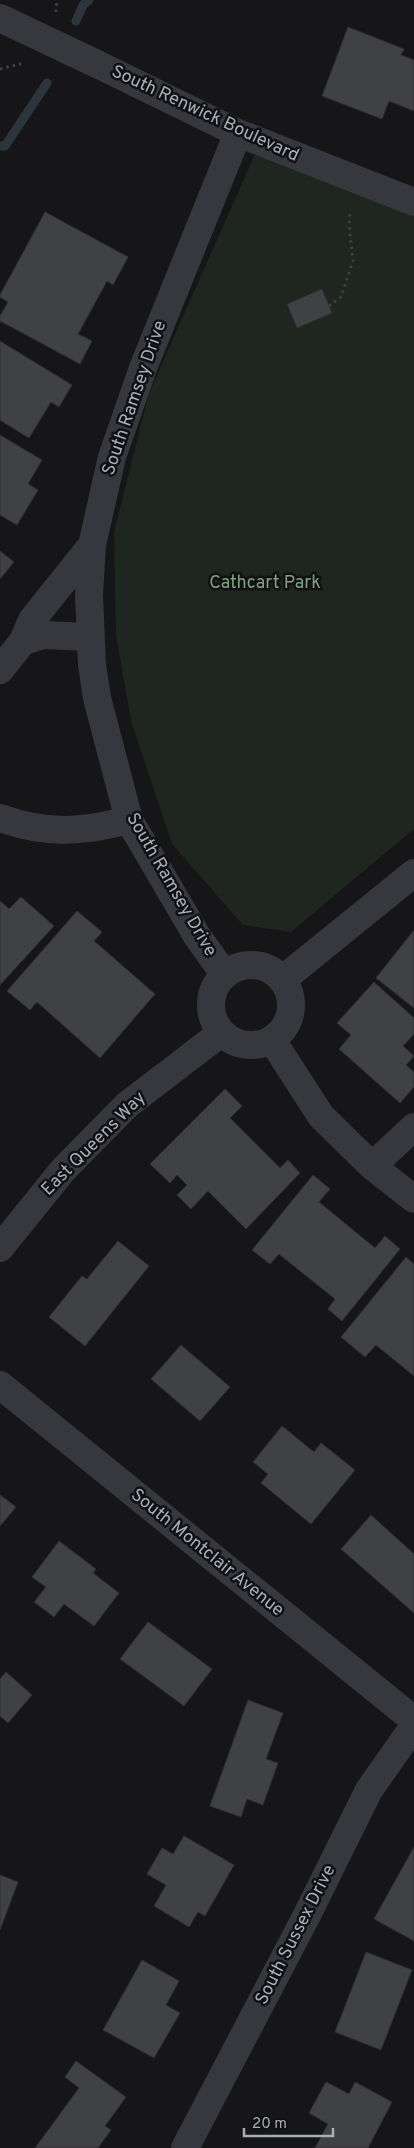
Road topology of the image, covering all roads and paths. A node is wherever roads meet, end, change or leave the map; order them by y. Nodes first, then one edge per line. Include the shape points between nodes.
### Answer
1 (0, 18) edge
2 (28, 61) dead end
3 (0, 69) edge
4 (238, 133) junction
5 (414, 202) edge
6 (350, 214) dead end
7 (329, 306) dead end
8 (92, 546) junction
9 (90, 637) junction
10 (24, 641) junction
11 (0, 670) edge
12 (0, 818) edge
13 (129, 820) junction
14 (414, 873) edge
15 (225, 975) junction
16 (282, 980) junction
17 (221, 1033) junction
18 (272, 1040) junction
19 (414, 1126) edge
20 (372, 1166) junction
21 (414, 1199) edge
22 (0, 1248) edge
23 (0, 1385) edge
24 (414, 1720) edge
25 (414, 1726) edge
26 (186, 2148) edge

1 - 4 street, South Renwick Boulevard, bridge
2 - 3 path
4 - 5 street, South Renwick Boulevard
4 - 8 street, South Ramsey Drive via 143,368 112,457
6 - 7 path via 353,261 341,297
8 - 9 street, South Ramsey Drive
8 - 10 street via 32,620
9 - 10 street via 43,635
9 - 13 street, South Ramsey Drive via 97,698
10 - 11 street
12 - 13 street via 46,829 72,831
13 - 15 street, South Ramsey Drive via 197,936
14 - 16 street
15 - 16 street via 236,968 261,967
15 - 17 street via 211,996 214,1022
16 - 18 street via 291,1005 289,1018
17 - 18 street via 245,1045
17 - 22 street, East Queens Way via 128,1105 63,1170
18 - 20 street via 321,1116
19 - 20 street
20 - 21 street
23 - 24 street, South Montclair Avenue
25 - 26 street, South Sussex Drive via 369,1790

